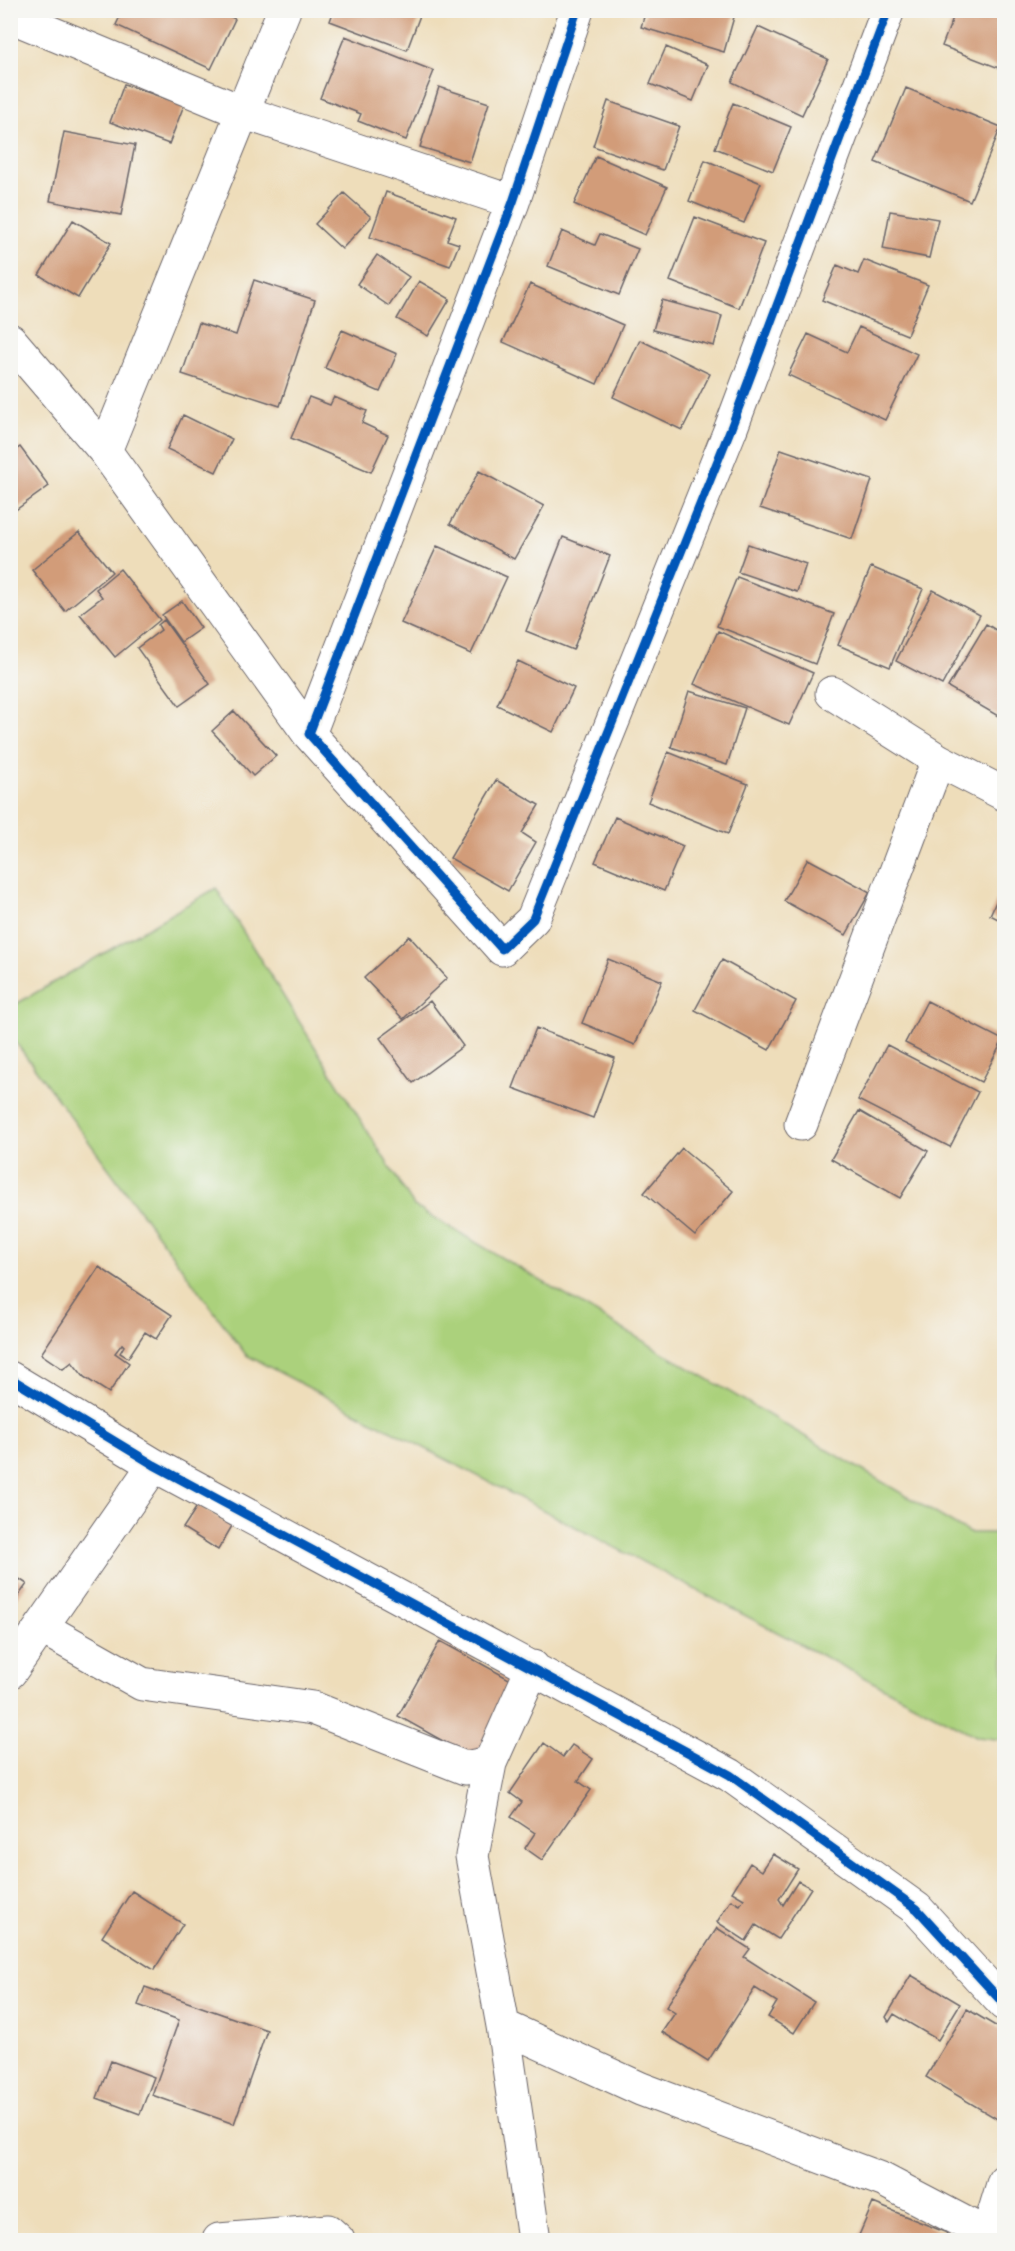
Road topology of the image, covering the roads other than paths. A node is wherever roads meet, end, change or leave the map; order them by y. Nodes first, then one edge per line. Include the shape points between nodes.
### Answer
1 (284, 10) edge
2 (578, 10) edge
3 (888, 10) edge
4 (10, 16) edge
5 (242, 112) junction
6 (513, 202) junction
7 (10, 340) edge
8 (105, 451) junction
9 (832, 693) dead end
10 (309, 734) junction
11 (938, 760) junction
12 (1005, 794) edge
13 (801, 1124) dead end
14 (10, 1378) edge
15 (154, 1465) junction
16 (41, 1627) junction
17 (533, 1667) junction
18 (10, 1672) edge
19 (490, 1763) junction
20 (1005, 2004) edge
21 (503, 2026) junction
22 (1005, 2181) edge
23 (987, 2238) edge
24 (219, 2241) edge
25 (338, 2241) edge
26 (534, 2241) edge

1 - 5 street
2 - 6 street
3 - 10 street via 730,428 533,919 502,949
4 - 5 street
5 - 6 street
5 - 8 street
6 - 10 street
7 - 8 street
8 - 10 street
9 - 11 street
11 - 12 street
11 - 13 street
14 - 15 street
15 - 16 street
15 - 17 street
16 - 18 street
16 - 19 street via 142,1684 313,1708 465,1768
17 - 19 street
17 - 20 street via 739,1781 917,1909
19 - 21 street via 472,1856
21 - 23 street via 641,2089 883,2180
21 - 26 street
22 - 23 street
24 - 25 street via 328,2231

